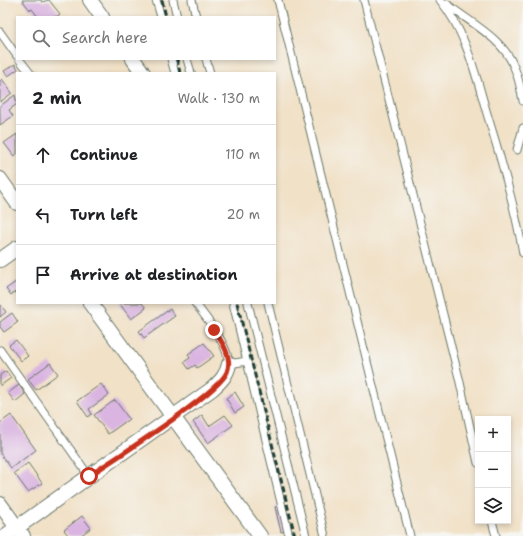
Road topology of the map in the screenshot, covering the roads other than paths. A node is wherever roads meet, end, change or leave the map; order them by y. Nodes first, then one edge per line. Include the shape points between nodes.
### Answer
1 (90, 0) edge
2 (156, 0) edge
3 (173, 0) edge
4 (192, 0) edge
5 (278, 0) edge
6 (364, 0) edge
7 (441, 0) edge
8 (101, 16) edge
9 (160, 16) edge
10 (177, 16) edge
11 (196, 16) edge
12 (0, 32) edge
13 (16, 55) edge
14 (20, 60) edge
15 (134, 60) edge
16 (171, 60) edge
17 (187, 60) edge
18 (206, 60) edge
19 (29, 72) edge
20 (142, 72) edge
21 (175, 72) edge
22 (191, 72) edge
23 (210, 72) edge
24 (523, 101) edge
25 (523, 128) edge
26 (517, 150) dead end
27 (0, 179) edge
28 (16, 202) edge
29 (16, 249) edge
30 (523, 253) edge
31 (0, 260) edge
32 (91, 304) edge
33 (196, 304) edge
34 (232, 304) edge
35 (248, 304) edge
36 (268, 304) edge
37 (0, 350) edge
38 (247, 361) junction
39 (229, 364) junction
40 (174, 417) junction
41 (476, 452) edge
42 (89, 476) junction
43 (0, 504) edge
44 (493, 524) edge
45 (20, 532) edge
46 (5, 536) edge
47 (260, 536) edge
48 (289, 536) edge
49 (306, 536) edge
50 (325, 536) edge
51 (410, 536) edge
52 (496, 536) edge

1 - 8 street
2 - 9 lane
3 - 10 lane
4 - 11 lane
5 - 51 lane
6 - 41 lane
7 - 24 lane via 486,32 507,54 514,66
7 - 30 lane via 455,22 472,62 512,196
12 - 13 lane
14 - 19 lane
15 - 20 street
16 - 21 lane
17 - 22 lane
18 - 23 lane
25 - 26 lane
27 - 28 street
29 - 31 street
32 - 40 street
33 - 39 lane via 222,344
34 - 38 lane
35 - 49 lane
36 - 50 lane
37 - 42 lane
38 - 39 lane
38 - 48 lane
39 - 40 street via 220,382
40 - 42 street
40 - 47 street
42 - 45 street
43 - 45 street
44 - 52 lane
45 - 46 street

